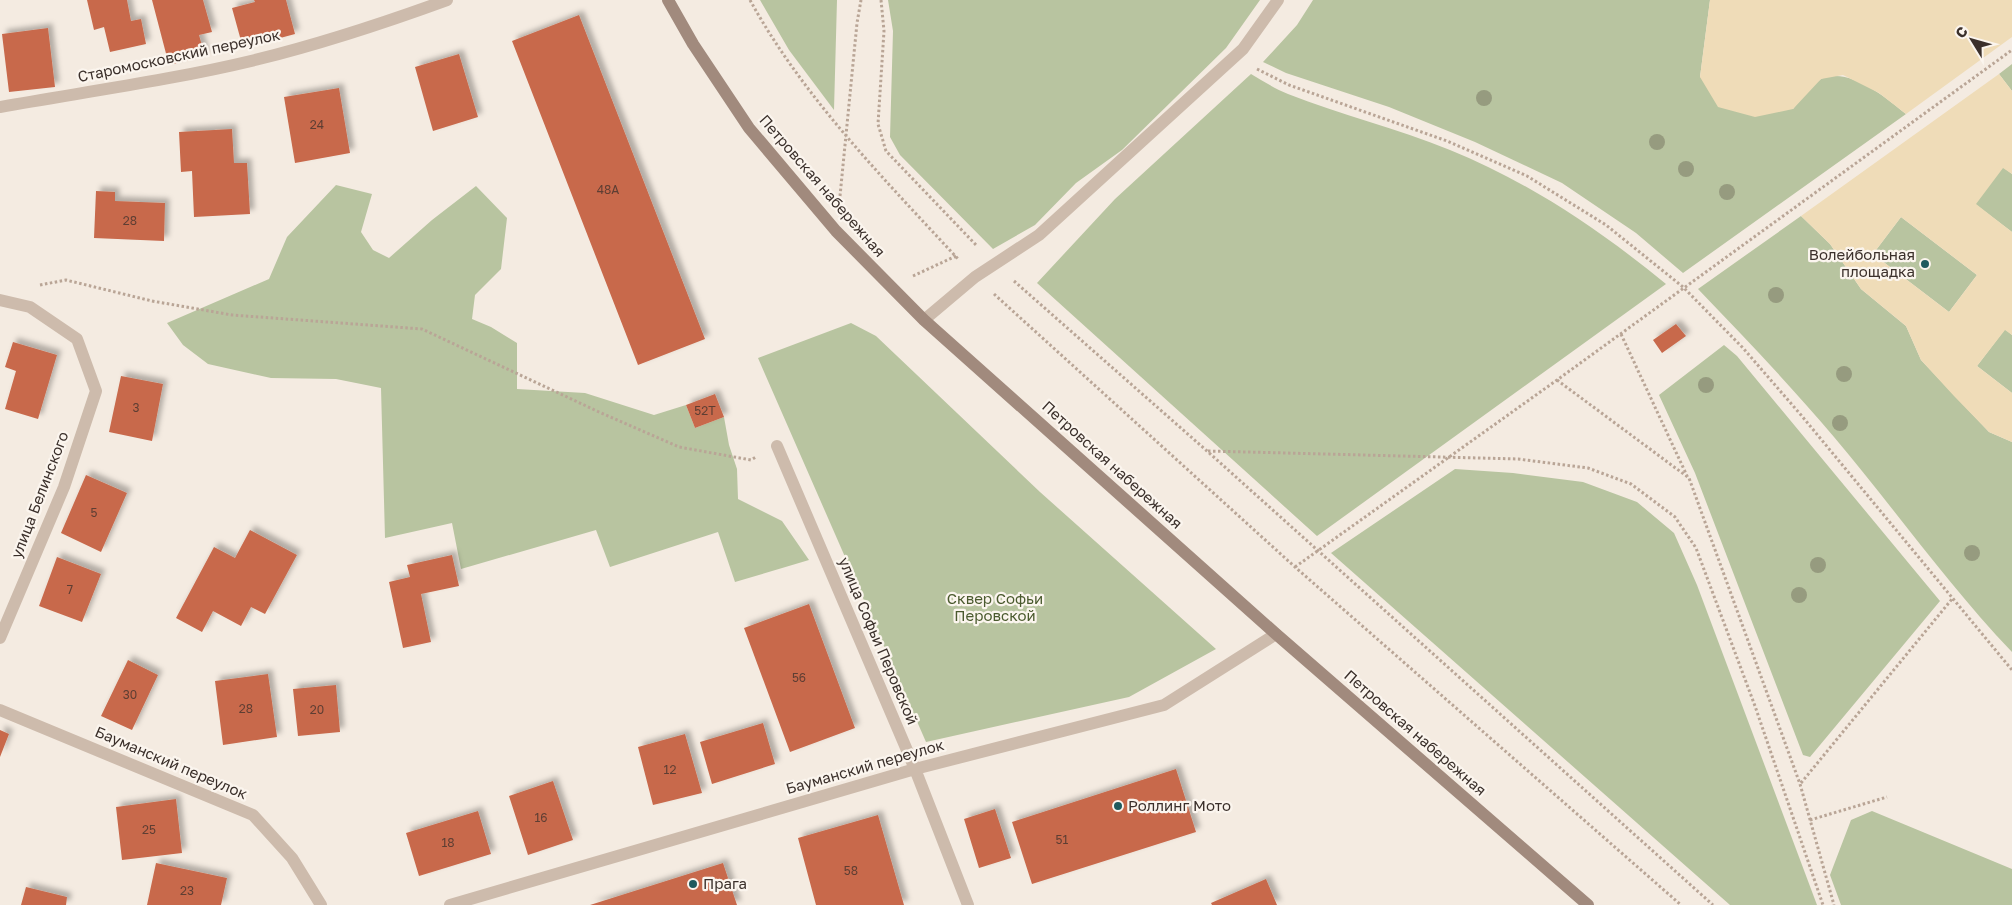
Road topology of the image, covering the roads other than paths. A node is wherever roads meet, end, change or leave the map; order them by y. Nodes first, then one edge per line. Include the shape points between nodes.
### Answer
1 (447, 0) edge
2 (668, 0) edge
3 (1278, 0) edge
4 (0, 107) edge
5 (0, 300) edge
6 (924, 320) junction
7 (777, 446) road end
8 (1276, 634) junction
9 (0, 638) edge
10 (0, 710) edge
11 (914, 768) junction
12 (321, 905) edge
13 (450, 905) edge
14 (968, 905) edge
15 (1588, 905) edge

1 - 4 street, Старомосковский переулок via 375,26 254,60
2 - 6 main road, Петровская набережная via 749,128 836,231
3 - 6 street via 1243,49 1039,235 975,277
5 - 9 street, улица Белинского via 30,306 77,339 96,391 64,487
6 - 8 main road, Петровская набережная
7 - 11 street, улица Софьи Перовской
8 - 11 street, Бауманский переулок via 1164,705
8 - 15 main road, Петровская набережная
10 - 12 street, Бауманский переулок via 253,815 292,858
11 - 13 street, Бауманский переулок
11 - 14 street, улица Софьи Перовской

